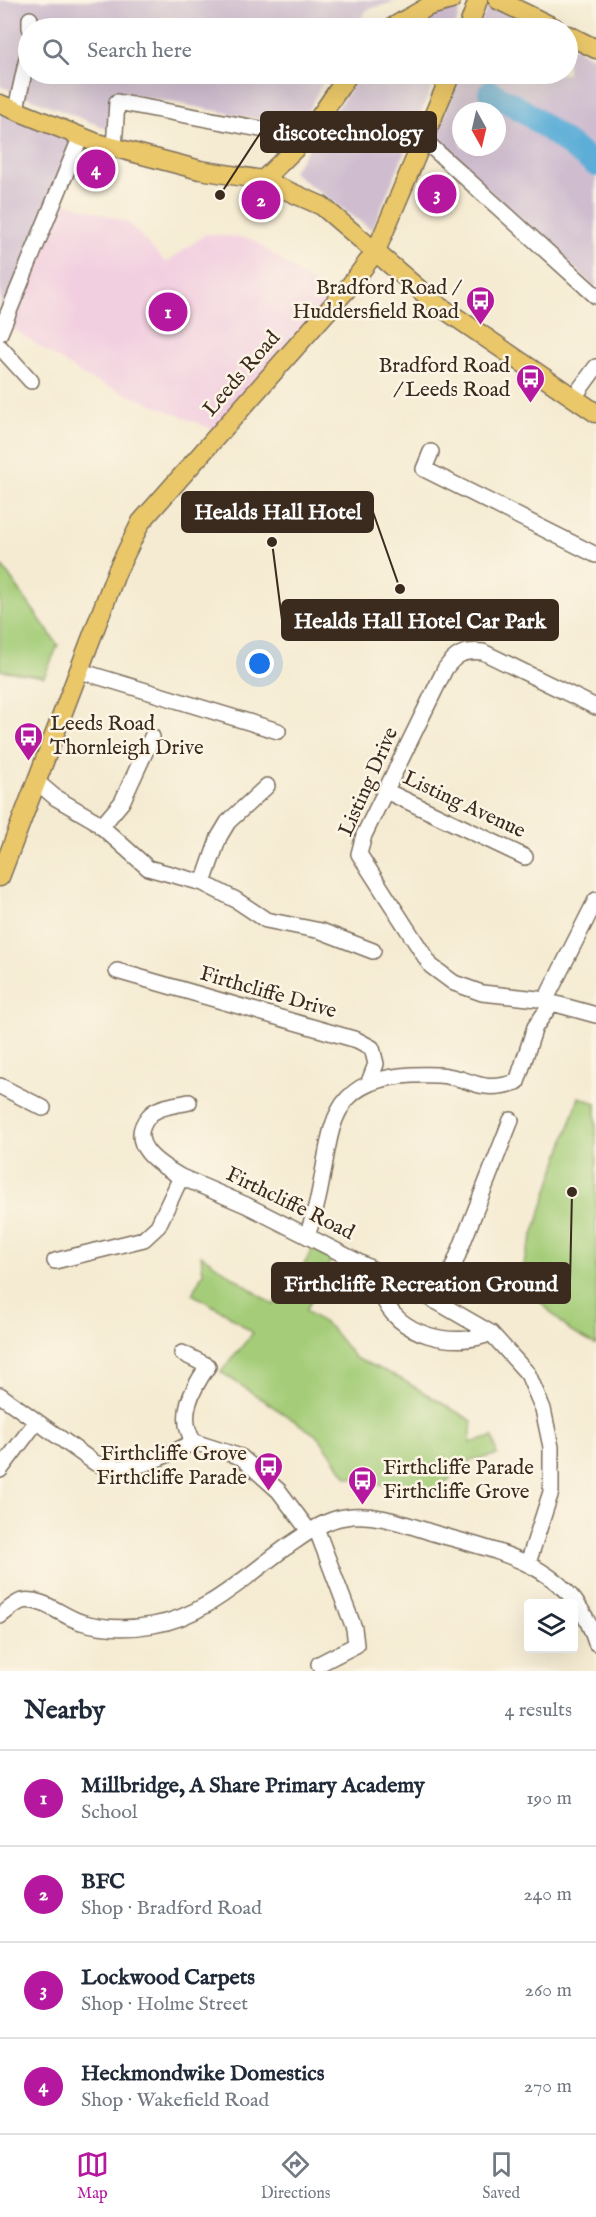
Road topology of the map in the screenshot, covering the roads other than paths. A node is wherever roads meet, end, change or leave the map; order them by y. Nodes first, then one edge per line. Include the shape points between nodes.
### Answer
1 (451, 0) edge
2 (478, 0) edge
3 (498, 0) edge
4 (408, 18) edge
5 (472, 18) edge
6 (535, 18) edge
7 (578, 40) edge
8 (596, 49) edge
9 (18, 80) edge
10 (343, 84) edge
11 (447, 84) edge
12 (8, 107) edge
13 (81, 136) junction
14 (304, 140) junction
15 (425, 141) junction
16 (114, 148) junction
17 (263, 180) junction
18 (376, 251) junction
19 (596, 296) edge
20 (0, 333) edge
21 (0, 348) edge
22 (596, 367) edge
23 (31, 381) dead end
24 (574, 398) junction
25 (596, 413) edge
26 (431, 452) dead end
27 (596, 555) edge
28 (80, 671) junction
29 (596, 707) edge
30 (278, 731) dead end
31 (152, 737) dead end
32 (36, 781) junction
33 (267, 786) dead end
34 (386, 791) junction
35 (101, 827) junction
36 (525, 857) dead end
37 (0, 877) edge
38 (203, 884) junction
39 (596, 900) edge
40 (373, 951) dead end
41 (117, 971) dead end
42 (548, 1002) junction
43 (596, 1015) edge
44 (369, 1082) junction
45 (0, 1086) edge
46 (189, 1102) dead end
47 (43, 1108) dead end
48 (512, 1120) dead end
49 (181, 1177) junction
50 (308, 1235) junction
51 (55, 1261) dead end
52 (379, 1272) junction
53 (439, 1303) junction
54 (491, 1334) junction
55 (182, 1353) dead end
56 (0, 1395) edge
57 (36, 1422) junction
58 (194, 1442) junction
59 (0, 1470) edge
60 (312, 1529) junction
61 (528, 1563) junction
62 (0, 1616) edge
63 (596, 1643) edge
64 (319, 1664) dead end

1 - 4 main road via 429,6
2 - 5 main road
3 - 6 main road
7 - 8 main road
9 - 12 street
10 - 14 main road
11 - 15 main road, Leeds Road
12 - 13 main road
13 - 16 main road
13 - 20 street
14 - 16 street via 117,102
14 - 17 main road
15 - 18 main road, Leeds Road
15 - 19 street
16 - 17 main road via 200,170
17 - 18 main road via 322,206
18 - 24 main road via 435,303
18 - 28 main road, Leeds Road via 348,288 141,522 117,571
21 - 23 street
22 - 24 street
24 - 25 main road
26 - 27 street via 424,469
28 - 30 street
28 - 32 main road, Leeds Road
29 - 34 street, Listing Drive via 483,652 468,650 454,657 444,669
31 - 35 street via 122,802
32 - 35 street
32 - 37 main road, Leeds Road
33 - 38 street via 228,822
34 - 36 street, Listing Avenue
34 - 42 street, Listing Drive via 363,837 359,854 431,966 454,982 482,993
35 - 38 street via 148,868
38 - 40 street via 266,920 321,931
39 - 42 street
41 - 44 street, Firthcliffe Drive via 357,1040 372,1048 376,1064
42 - 43 street, Listing Drive
42 - 44 street via 535,1027 517,1082 489,1089 440,1075 404,1075
44 - 50 street via 351,1092 337,1112 328,1140 318,1207
45 - 47 street
46 - 49 street, Firthcliffe Road via 149,1115 142,1131 147,1154
48 - 53 street
49 - 50 street, Firthcliffe Road
49 - 51 street via 158,1226 144,1239
50 - 52 street, Firthcliffe Road
52 - 53 street, Firthcliffe Road
52 - 54 street via 384,1301 414,1329 443,1340 478,1339
53 - 54 street, Firthcliffe Road
54 - 61 street, Firthcliffe Road via 528,1374 543,1409 551,1447 550,1492
55 - 58 street via 208,1366 196,1383 185,1417 187,1432
56 - 57 street
57 - 58 street via 94,1463 111,1470 133,1467
57 - 59 street
58 - 60 street via 241,1457 279,1491
60 - 61 street via 345,1517 383,1518 506,1553
60 - 62 street via 206,1605 154,1625 121,1628 80,1622 35,1601 21,1601
60 - 64 street via 354,1628 356,1645
61 - 63 street via 580,1605 590,1621

